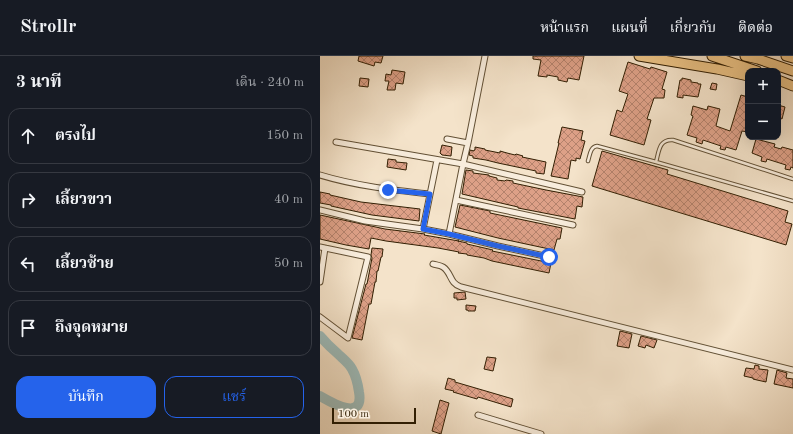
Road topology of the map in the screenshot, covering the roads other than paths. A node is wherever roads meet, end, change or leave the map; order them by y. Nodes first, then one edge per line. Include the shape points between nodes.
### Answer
1 (485, 56) edge
2 (639, 56) edge
3 (712, 56) edge
4 (745, 56) edge
5 (786, 56) edge
6 (793, 58) edge
7 (748, 68) edge
8 (793, 71) edge
9 (745, 75) edge
10 (781, 81) edge
11 (781, 86) edge
12 (793, 86) edge
13 (793, 90) edge
14 (447, 139) dead end
15 (336, 142) dead end
16 (468, 143) junction
17 (437, 160) junction
18 (588, 161) dead end
19 (656, 162) junction
20 (463, 164) junction
21 (320, 175) edge
22 (793, 178) edge
23 (582, 192) dead end
24 (430, 194) junction
25 (456, 200) junction
26 (793, 201) edge
27 (320, 210) edge
28 (573, 225) dead end
29 (423, 229) junction
30 (449, 234) junction
31 (322, 248) edge
32 (549, 257) dead end
33 (433, 264) dead end
34 (320, 282) edge
35 (320, 317) edge
36 (793, 370) edge
37 (478, 415) dead end
38 (541, 434) edge

1 - 16 street
2 - 9 highway
3 - 7 highway
4 - 8 highway
5 - 6 highway
10 - 12 highway
11 - 13 highway
14 - 16 street
15 - 17 street
16 - 20 street
17 - 20 street
17 - 24 street
18 - 19 lane via 591,149 597,146
19 - 22 lane via 663,142 673,140
19 - 26 lane
20 - 23 street
20 - 25 street
21 - 24 street via 388,190
24 - 29 street
25 - 28 street
25 - 30 street
27 - 29 street via 365,221
29 - 30 street
30 - 32 street
31 - 34 street
31 - 35 street via 368,257 348,338
33 - 36 street via 443,267 453,282 461,287
37 - 38 street

